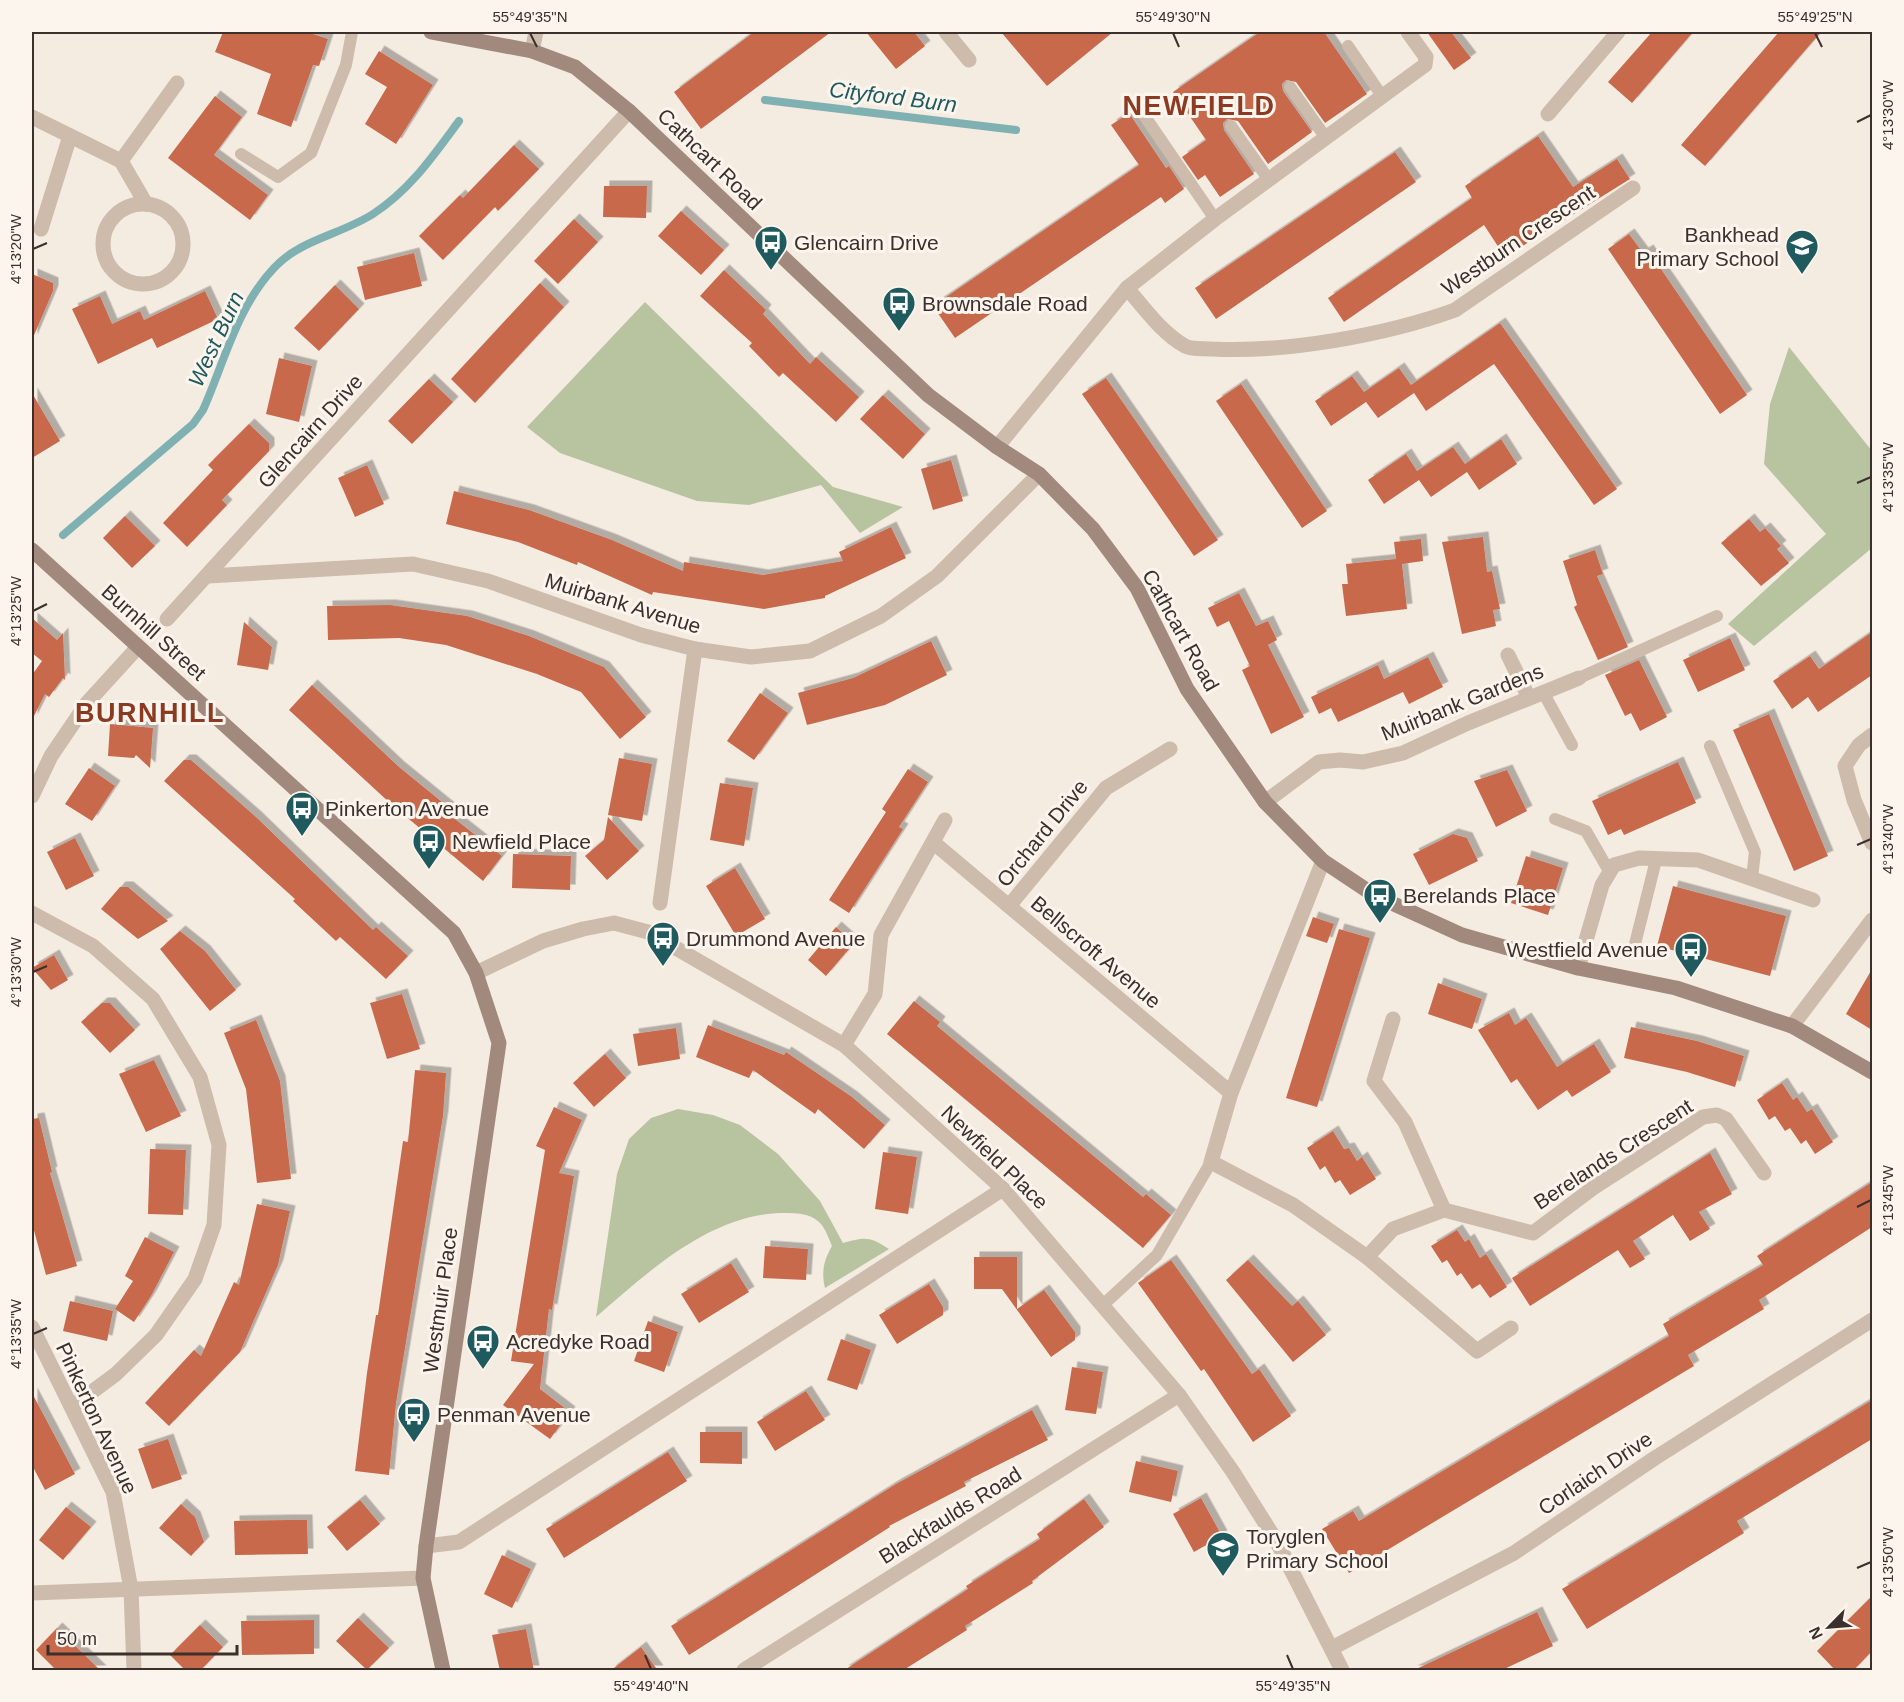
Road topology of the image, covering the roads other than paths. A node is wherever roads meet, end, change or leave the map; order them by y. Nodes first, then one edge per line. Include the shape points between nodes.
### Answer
1 (352, 32) edge
2 (431, 32) edge
3 (536, 32) edge
4 (945, 32) edge
5 (1408, 32) edge
6 (1618, 32) edge
7 (1348, 46) dead end
8 (532, 51) junction
9 (969, 60) dead end
10 (177, 83) dead end
11 (1290, 87) dead end
12 (1382, 96) junction
13 (1137, 105) dead end
14 (629, 111) junction
15 (1548, 114) dead end
16 (32, 117) edge
17 (1231, 126) dead end
18 (70, 136) junction
19 (1326, 138) junction
20 (241, 154) dead end
21 (121, 161) junction
22 (1269, 180) junction
23 (1633, 188) dead end
24 (146, 204) junction
25 (1215, 219) junction
26 (42, 229) dead end
27 (1127, 288) junction
28 (997, 447) junction
29 (1039, 474) junction
30 (32, 550) edge
31 (208, 576) junction
32 (1717, 616) dead end
33 (167, 619) dead end
34 (138, 648) junction
35 (695, 649) junction
36 (1508, 655) dead end
37 (1580, 678) joint
38 (1536, 695) junction
39 (1872, 735) edge
40 (1572, 745) dead end
41 (1710, 746) dead end
42 (1170, 749) dead end
43 (32, 796) edge
44 (1264, 802) junction
45 (1555, 819) dead end
46 (945, 820) dead end
47 (934, 843) junction
48 (1872, 843) edge
49 (1656, 860) junction
50 (1323, 861) junction
51 (1610, 871) junction
52 (1752, 878) junction
53 (1813, 900) dead end
54 (660, 903) dead end
55 (1009, 906) junction
56 (32, 913) edge
57 (1872, 920) edge
58 (1635, 944) dead end
59 (1578, 968) junction
60 (476, 973) junction
61 (1393, 1019) dead end
62 (1792, 1026) junction
63 (844, 1045) junction
64 (1872, 1072) edge
65 (1231, 1093) junction
66 (1211, 1162) junction
67 (1764, 1173) dead end
68 (1004, 1189) junction
69 (1444, 1210) junction
70 (1367, 1257) junction
71 (1104, 1304) junction
72 (1872, 1320) edge
73 (32, 1327) edge
74 (1511, 1328) dead end
75 (1179, 1395) junction
76 (73, 1406) junction
77 (426, 1546) junction
78 (423, 1578) junction
79 (131, 1589) junction
80 (32, 1593) edge
81 (1332, 1648) junction
82 (134, 1671) edge
83 (443, 1671) edge
84 (744, 1671) edge
85 (1342, 1671) edge

1 - 20 lane via 346,65 311,153 278,177
2 - 8 street, Cathcart Road
3 - 8 street
4 - 9 street
5 - 12 street via 1426,57 1425,65
6 - 15 street
7 - 12 lane
8 - 14 street, Cathcart Road via 575,68
10 - 21 street
11 - 19 lane
12 - 19 street
13 - 25 lane
14 - 28 street, Cathcart Road via 928,395
14 - 31 street, Glencairn Drive
16 - 18 street
17 - 22 lane
18 - 21 street
18 - 26 street
19 - 22 street
21 - 24 street
22 - 25 street
23 - 27 street, Westburn Crescent via 1455,310 1425,321 1303,345 1243,350 1186,347 1155,321
24 - 24 street via 170,215 180,231 183,250 179,263 166,277 134,284 112,270 104,251 105,232 121,211
25 - 27 street
27 - 28 street
28 - 29 street, Cathcart Road
29 - 35 street, Muirbank Avenue via 937,576 881,616 810,651 752,657
29 - 44 street, Cathcart Road via 1093,528 1137,588 1187,689
30 - 34 street, Burnhill Street
31 - 33 street, Glencairn Drive
31 - 35 street, Muirbank Avenue via 412,564 488,581 642,635
32 - 37 lane
34 - 43 street via 87,703 51,756
34 - 60 street, Burnhill Street via 454,933
35 - 54 street
36 - 38 street
37 - 38 street, Muirbank Gardens
38 - 40 lane
38 - 44 street, Muirbank Gardens via 1403,753 1363,762 1319,762
39 - 48 street via 1845,766
41 - 52 lane via 1755,852
42 - 55 street, Orchard Drive via 1106,788
44 - 50 street, Cathcart Road
45 - 51 lane via 1586,831
46 - 47 street
47 - 55 street, Bellscroft Avenue
47 - 63 street via 881,935 874,994
49 - 51 street via 1639,858 1614,865
49 - 52 street via 1698,860
49 - 58 lane
50 - 59 street, Cathcart Road via 1374,895 1462,935
50 - 65 street
51 - 59 street via 1602,885
52 - 53 street
55 - 65 street, Bellscroft Avenue
56 - 76 street via 93,946 153,999 200,1077 219,1144 214,1225 195,1279 156,1335 116,1374
57 - 62 street
59 - 62 street, Cathcart Road via 1676,988
60 - 63 street, Newfield Place via 543,941 614,923 648,932
60 - 77 street, Westmuir Place via 499,1043
61 - 69 street via 1374,1082 1405,1122
62 - 64 street, Cathcart Road
63 - 68 street, Newfield Place
65 - 66 street
66 - 70 street via 1293,1205
66 - 71 lane via 1157,1255
67 - 69 street, Berelands Crescent via 1726,1119 1717,1114 1693,1123 1593,1188 1533,1233
68 - 71 street, Newfield Place
68 - 77 street via 459,1542
69 - 70 street via 1393,1229
70 - 74 street via 1477,1351
71 - 75 street, Newfield Place
72 - 81 street, Corlaich Drive via 1514,1553
73 - 76 street, Pinkerton Avenue
75 - 81 street, Newfield Place via 1277,1542
75 - 84 street, Blackfaulds Road
76 - 79 street, Pinkerton Avenue via 113,1492
77 - 78 street, Westmuir Place
78 - 79 street
78 - 83 street, Westmuir Place
79 - 80 street
79 - 82 street, Pinkerton Avenue
81 - 85 street, Newfield Place

